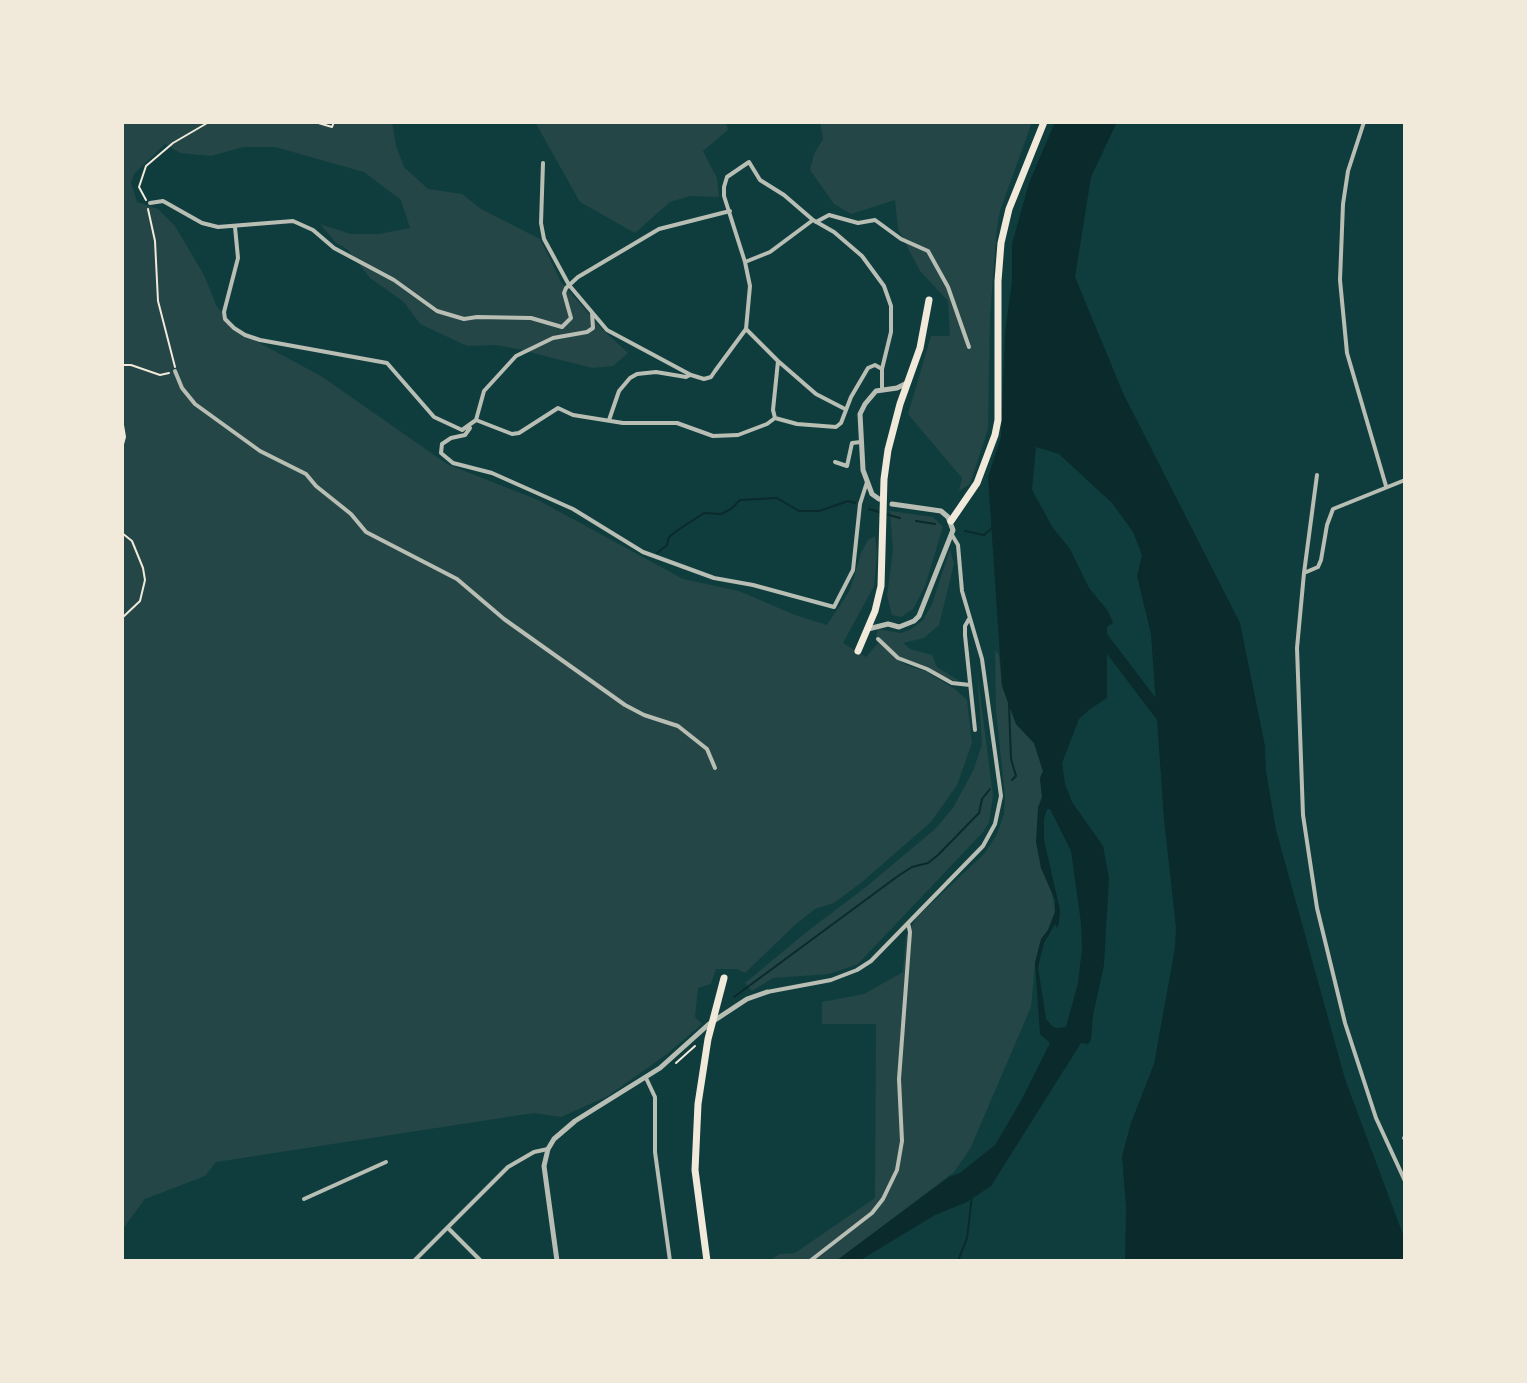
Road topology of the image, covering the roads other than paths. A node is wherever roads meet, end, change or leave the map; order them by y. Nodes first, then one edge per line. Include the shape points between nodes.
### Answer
1 (1044, 122) edge
2 (1364, 122) edge
3 (543, 163) dead end
4 (150, 203) road end
5 (730, 211) junction
6 (814, 221) junction
7 (235, 227) junction
8 (745, 262) junction
9 (569, 285) junction
10 (929, 300) dead end
11 (591, 311) junction
12 (746, 329) junction
13 (969, 347) dead end
14 (778, 361) junction
15 (882, 369) junction
16 (175, 371) road end
17 (691, 375) junction
18 (907, 383) junction
19 (882, 390) junction
20 (900, 404) junction
21 (845, 409) junction
22 (775, 418) junction
23 (476, 420) junction
24 (609, 420) junction
25 (470, 426) junction
26 (861, 442) junction
27 (835, 462) dead end
28 (1317, 475) dead end
29 (1405, 480) edge
30 (867, 482) junction
31 (1386, 486) junction
32 (879, 499) dead end
33 (892, 504) dead end
34 (951, 521) junction
35 (952, 535) junction
36 (1304, 573) junction
37 (875, 611) junction
38 (969, 619) junction
39 (888, 624) junction
40 (867, 629) junction
41 (878, 639) dead end
42 (858, 651) dead end
43 (970, 685) junction
44 (975, 730) dead end
45 (715, 768) dead end
46 (907, 922) junction
47 (724, 978) dead end
48 (767, 992) joint
49 (646, 1078) junction
50 (548, 1149) junction
51 (386, 1162) dead end
52 (1405, 1181) edge
53 (304, 1199) dead end
54 (449, 1229) junction
55 (414, 1261) edge
56 (481, 1261) edge
57 (557, 1261) edge
58 (670, 1261) edge
59 (707, 1261) edge
60 (810, 1261) edge

1 - 34 main road via 1001,243 995,435 977,483
2 - 31 street via 1348,171 1340,280 1347,353
3 - 9 street via 544,239
4 - 7 street via 163,201 202,223
5 - 6 street via 724,196 727,177 749,162 760,180
5 - 8 street
5 - 9 street via 659,229
6 - 8 street via 770,252
6 - 13 street via 829,215 858,223 878,221 928,251 948,287
6 - 15 street via 862,256 887,293 890,343
7 - 9 street via 283,221 304,226 430,308 464,319 531,318 562,327 571,318 564,293
7 - 25 street via 238,258 224,312 234,328 260,340 387,363 434,417 462,430
8 - 12 street via 750,286
9 - 11 street
10 - 18 main road
11 - 17 street via 607,330
11 - 23 street via 593,328 587,332 553,338 507,364 484,391
12 - 14 street
12 - 17 street via 711,377
14 - 21 street via 816,394
14 - 22 street
15 - 19 street
15 - 21 street via 868,368
16 - 45 street via 195,404 260,451 306,474 366,532 449,574 625,705 678,726 707,749
17 - 24 street via 637,374 619,391
18 - 19 street
18 - 20 main road
19 - 20 street via 893,393
19 - 26 street via 860,414
20 - 37 main road via 884,479 883,576
21 - 22 street via 836,427
22 - 24 street via 738,435 713,436 677,423
23 - 24 street via 512,434 555,408
23 - 25 street
25 - 30 street via 465,435 442,444 441,453 453,463 492,473 573,509 643,552 714,578 834,607 853,570
26 - 27 street via 852,443 847,466
26 - 30 street
28 - 36 street
29 - 31 street
30 - 32 street
31 - 36 street via 1333,509 1318,567
33 - 34 street via 935,509
34 - 35 street
35 - 38 street
35 - 39 street via 919,616 899,627
36 - 52 street via 1298,703 1311,870 1350,1038 1376,1118
37 - 39 street
37 - 40 main road
38 - 43 street via 965,626
38 - 46 street via 982,659 999,810 983,846
39 - 40 street
40 - 42 main road
41 - 43 street via 898,658 952,683
43 - 44 street
46 - 48 street via 857,970
46 - 60 street via 901,1157 892,1184 872,1213
47 - 59 main road via 698,1104 695,1161
48 - 49 street via 709,1024
49 - 50 street via 575,1121
49 - 58 street via 655,1097 655,1152
50 - 54 street via 508,1167
50 - 57 street via 545,1182
51 - 53 street
54 - 55 street
54 - 56 street

